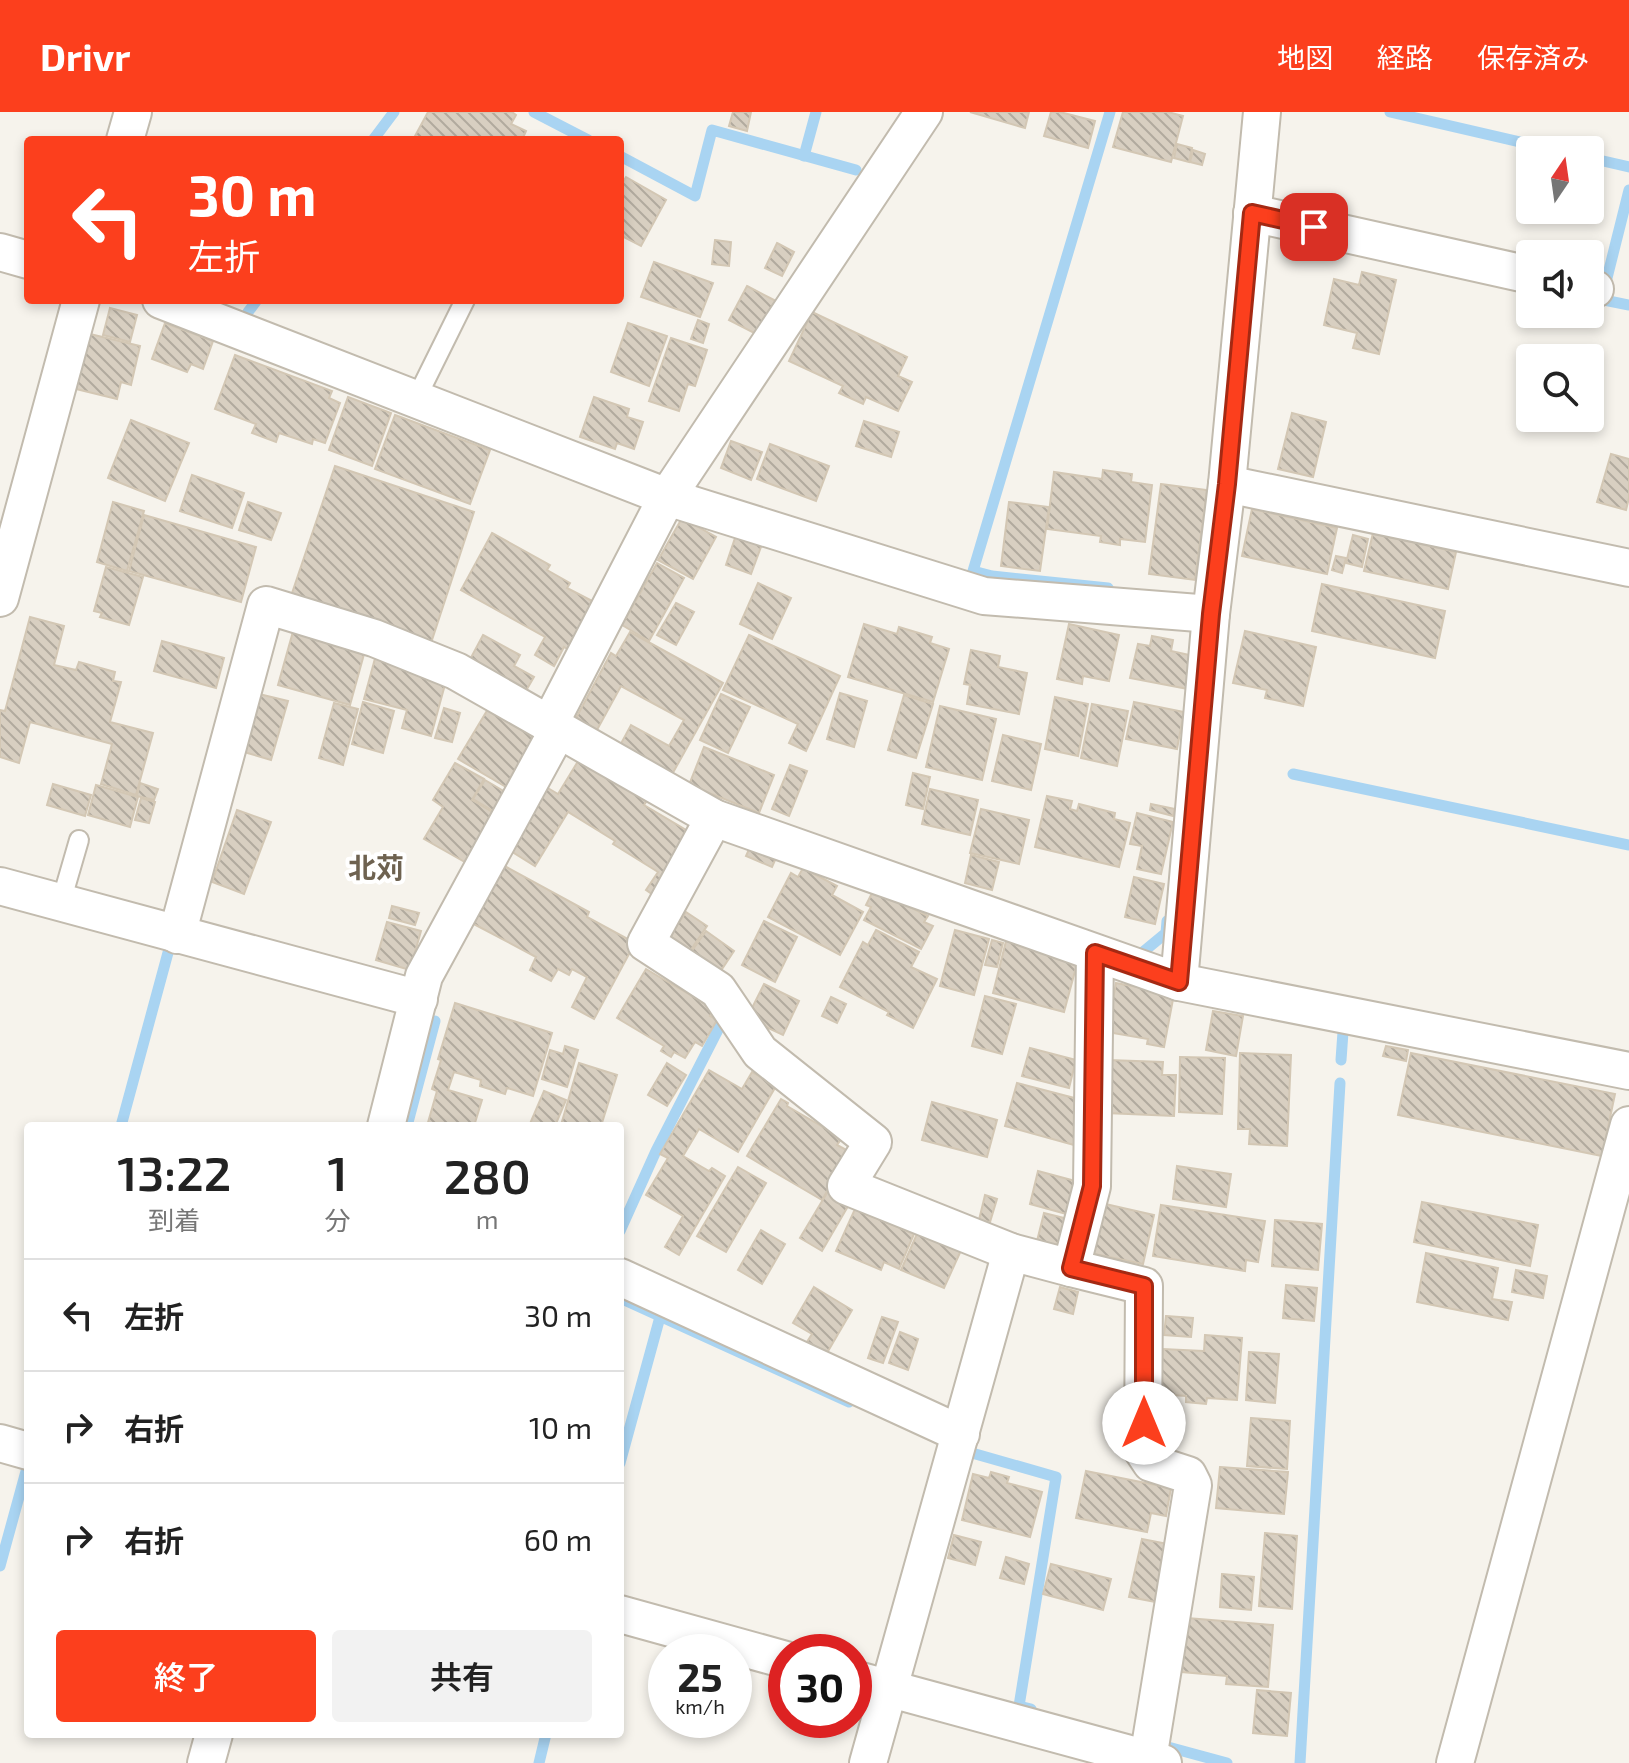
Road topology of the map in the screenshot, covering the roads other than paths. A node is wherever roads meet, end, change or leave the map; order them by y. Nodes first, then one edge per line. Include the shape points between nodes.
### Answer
1 (133, 112) edge
2 (924, 112) edge
3 (1262, 112) edge
4 (126, 136) edge
5 (1252, 213) junction
6 (0, 252) edge
7 (24, 259) edge
8 (1516, 272) edge
9 (80, 304) edge
10 (171, 304) edge
11 (463, 304) edge
12 (416, 399) junction
13 (1227, 484) junction
14 (667, 497) junction
15 (1629, 568) edge
16 (0, 598) edge
17 (1211, 614) junction
18 (554, 727) junction
19 (714, 818) junction
20 (79, 840) dead end
21 (0, 886) edge
22 (61, 902) junction
23 (177, 935) junction
24 (1095, 953) junction
25 (1179, 982) junction
26 (419, 999) junction
27 (1629, 1071) edge
28 (387, 1122) edge
29 (1629, 1125) edge
30 (1011, 1252) junction
31 (1071, 1268) junction
32 (624, 1279) edge
33 (961, 1434) junction
34 (0, 1443) edge
35 (24, 1450) edge
36 (624, 1615) edge
37 (768, 1655) edge
38 (872, 1684) edge
39 (888, 1689) junction
40 (213, 1738) edge
41 (1156, 1761) edge
42 (206, 1763) edge
43 (868, 1763) edge
44 (1455, 1763) edge

1 - 4 street
2 - 14 street
3 - 5 street
5 - 8 street
5 - 13 street
6 - 7 street
9 - 16 street
10 - 12 street
11 - 12 lane
12 - 14 street
13 - 15 street
13 - 17 street
14 - 17 street via 984,596
14 - 18 street
17 - 25 street
18 - 19 street
18 - 23 street via 456,671 374,638 266,605
18 - 26 street via 424,976
19 - 24 street
19 - 30 street via 646,943 718,990 760,1052 873,1142 846,1186
20 - 22 lane
21 - 22 street
22 - 23 street
23 - 26 street
24 - 25 street
24 - 31 street via 1092,1186
25 - 27 street
26 - 28 street
29 - 44 street
30 - 31 street
30 - 33 street
31 - 41 street via 1144,1286 1143,1451 1151,1463 1188,1475 1193,1485
32 - 33 street
33 - 39 street
34 - 35 street
36 - 37 street
38 - 39 street
39 - 41 street
39 - 43 street
40 - 42 street

